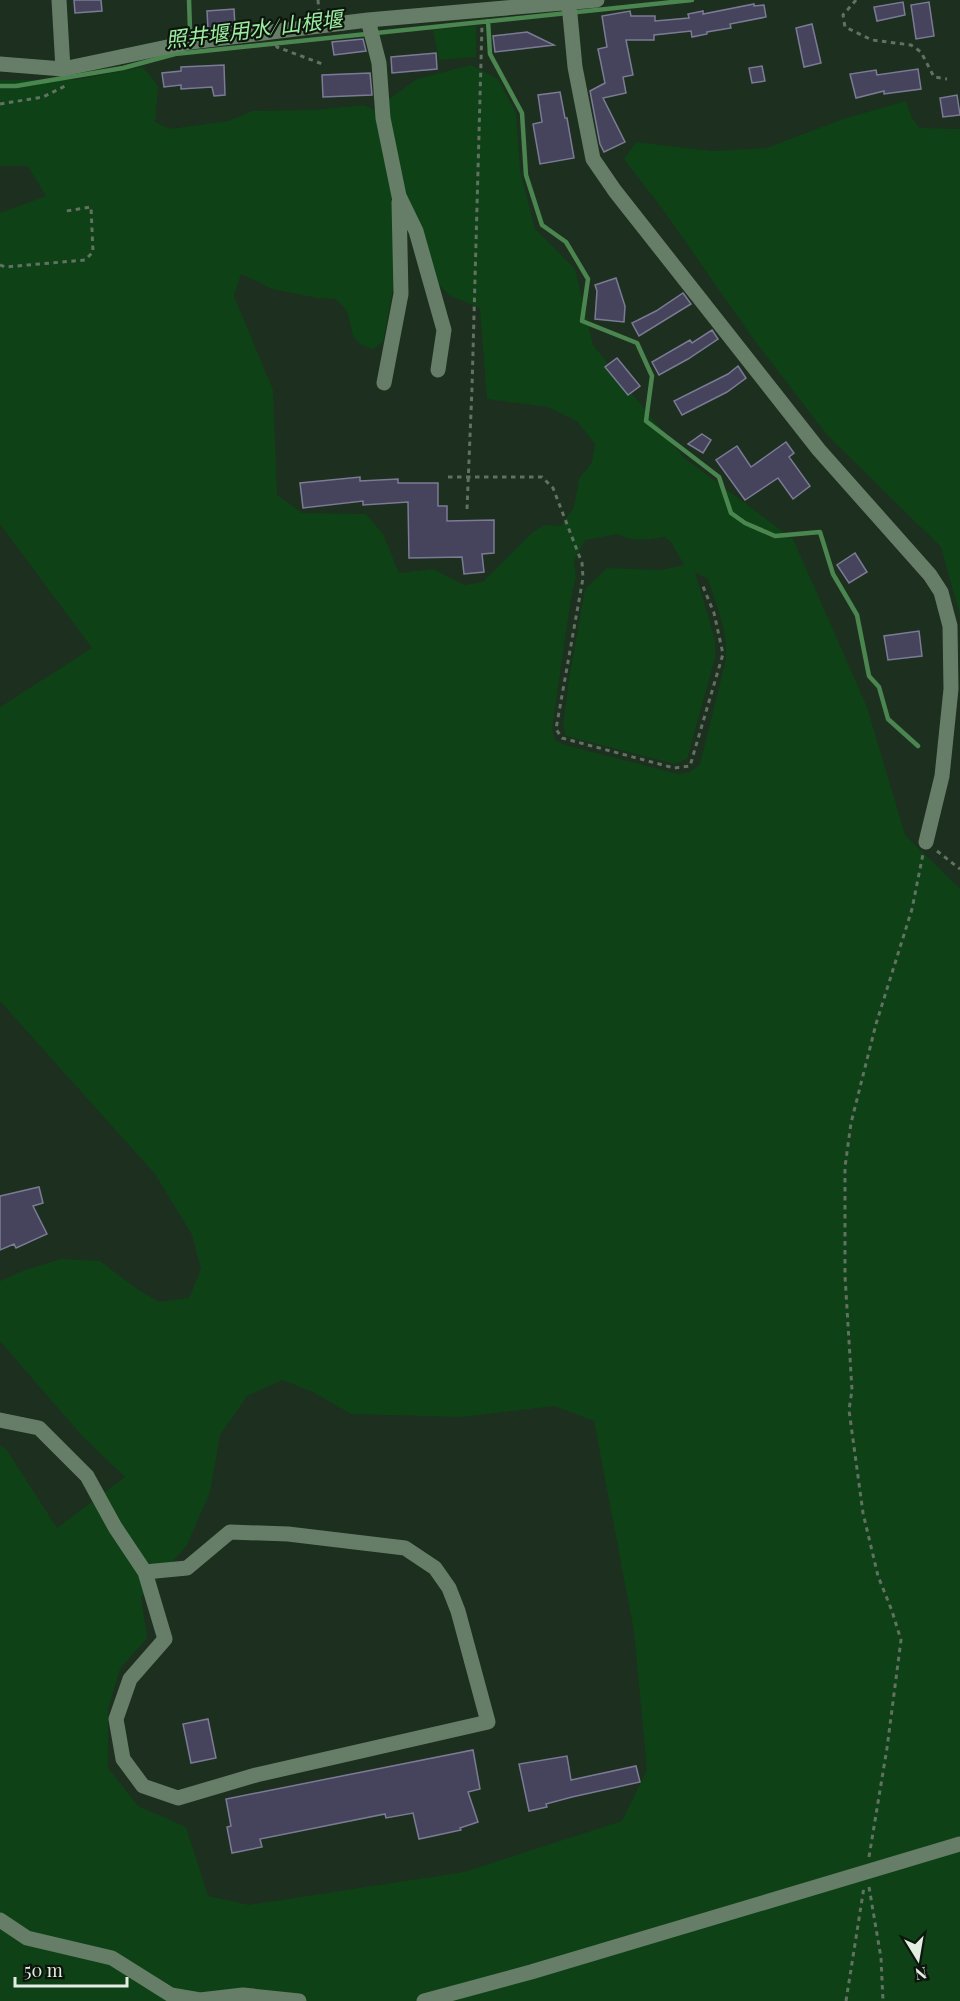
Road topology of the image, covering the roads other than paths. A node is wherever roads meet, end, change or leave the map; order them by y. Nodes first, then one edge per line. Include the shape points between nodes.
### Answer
1 (59, 0) edge
2 (583, 1) edge
3 (368, 20) junction
4 (0, 64) edge
5 (63, 69) junction
6 (399, 196) junction
7 (438, 370) dead end
8 (384, 383) dead end
9 (926, 842) road end
10 (0, 1420) edge
11 (146, 1572) junction
12 (960, 1844) edge
13 (0, 1920) edge
14 (299, 2001) edge
15 (424, 2001) edge

1 - 5 street
2 - 3 street
2 - 9 street via 575,68 593,159 819,450 941,592 950,626 951,689 942,777
3 - 5 street via 191,42
3 - 6 street via 379,63 383,118
4 - 5 street
6 - 7 street via 416,231 444,330
6 - 8 street via 401,294
10 - 11 street via 39,1428 87,1476
11 - 11 street via 165,1639 130,1679 116,1719 123,1759 143,1786 178,1798 256,1775 488,1722 449,1588 435,1568 405,1548 288,1534 230,1532 187,1568
12 - 15 street
13 - 14 street via 27,1938 112,1958 171,1995 200,2000 243,1995

